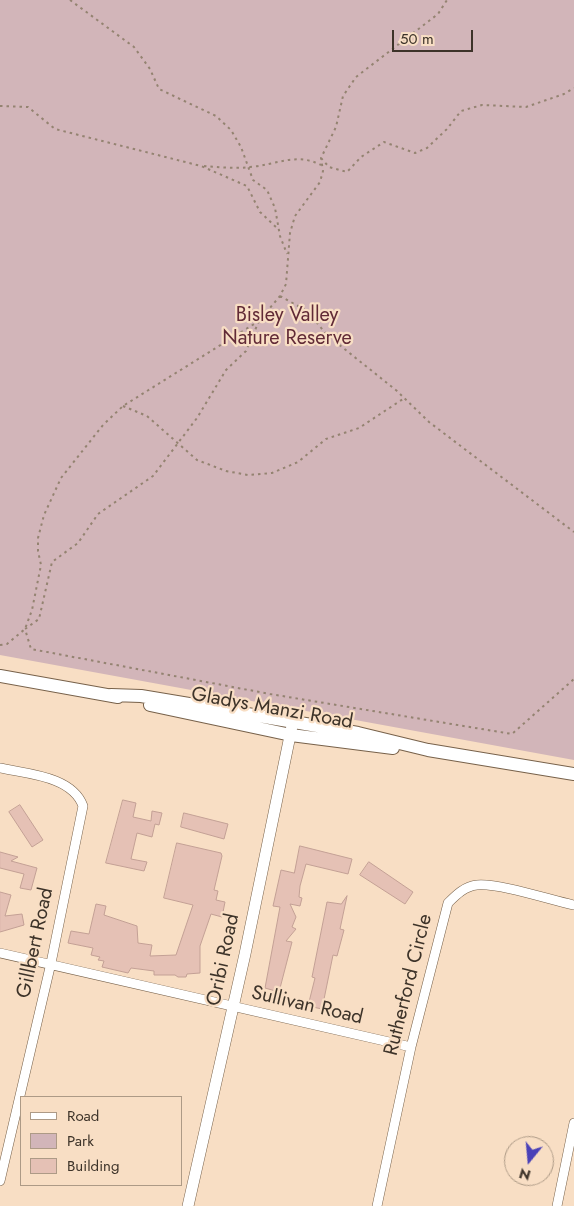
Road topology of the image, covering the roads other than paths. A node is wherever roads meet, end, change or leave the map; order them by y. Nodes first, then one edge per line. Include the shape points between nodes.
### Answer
1 (0, 676) edge
2 (111, 695) junction
3 (293, 722) junction
4 (291, 735) junction
5 (428, 750) junction
6 (0, 768) edge
7 (574, 774) edge
8 (574, 906) edge
9 (0, 953) edge
10 (51, 963) junction
11 (233, 1008) junction
12 (411, 1047) junction
13 (574, 1123) edge
14 (0, 1180) edge
15 (188, 1206) edge
16 (377, 1206) edge
17 (556, 1206) edge

1 - 2 main road, Gladys Manzi Road
2 - 3 main road, Gladys Manzi Road via 141,696
2 - 4 main road, Gladys Manzi Road
3 - 4 street, Oribi Road
3 - 5 main road, Gladys Manzi Road
4 - 5 main road, Gladys Manzi Road
4 - 11 street, Oribi Road
5 - 7 main road, Gladys Manzi Road
6 - 10 street, Gillbert Road via 58,782 74,791 83,806
8 - 12 street, Rutherford Circle via 492,886 477,885 456,895 448,903 444,915
9 - 10 street, Sullivan Road
10 - 11 street, Sullivan Road
10 - 14 street, Gillbert Road
11 - 12 street, Sullivan Road
11 - 15 street, Oribi Road
12 - 16 street, Rutherford Circle
13 - 17 street

